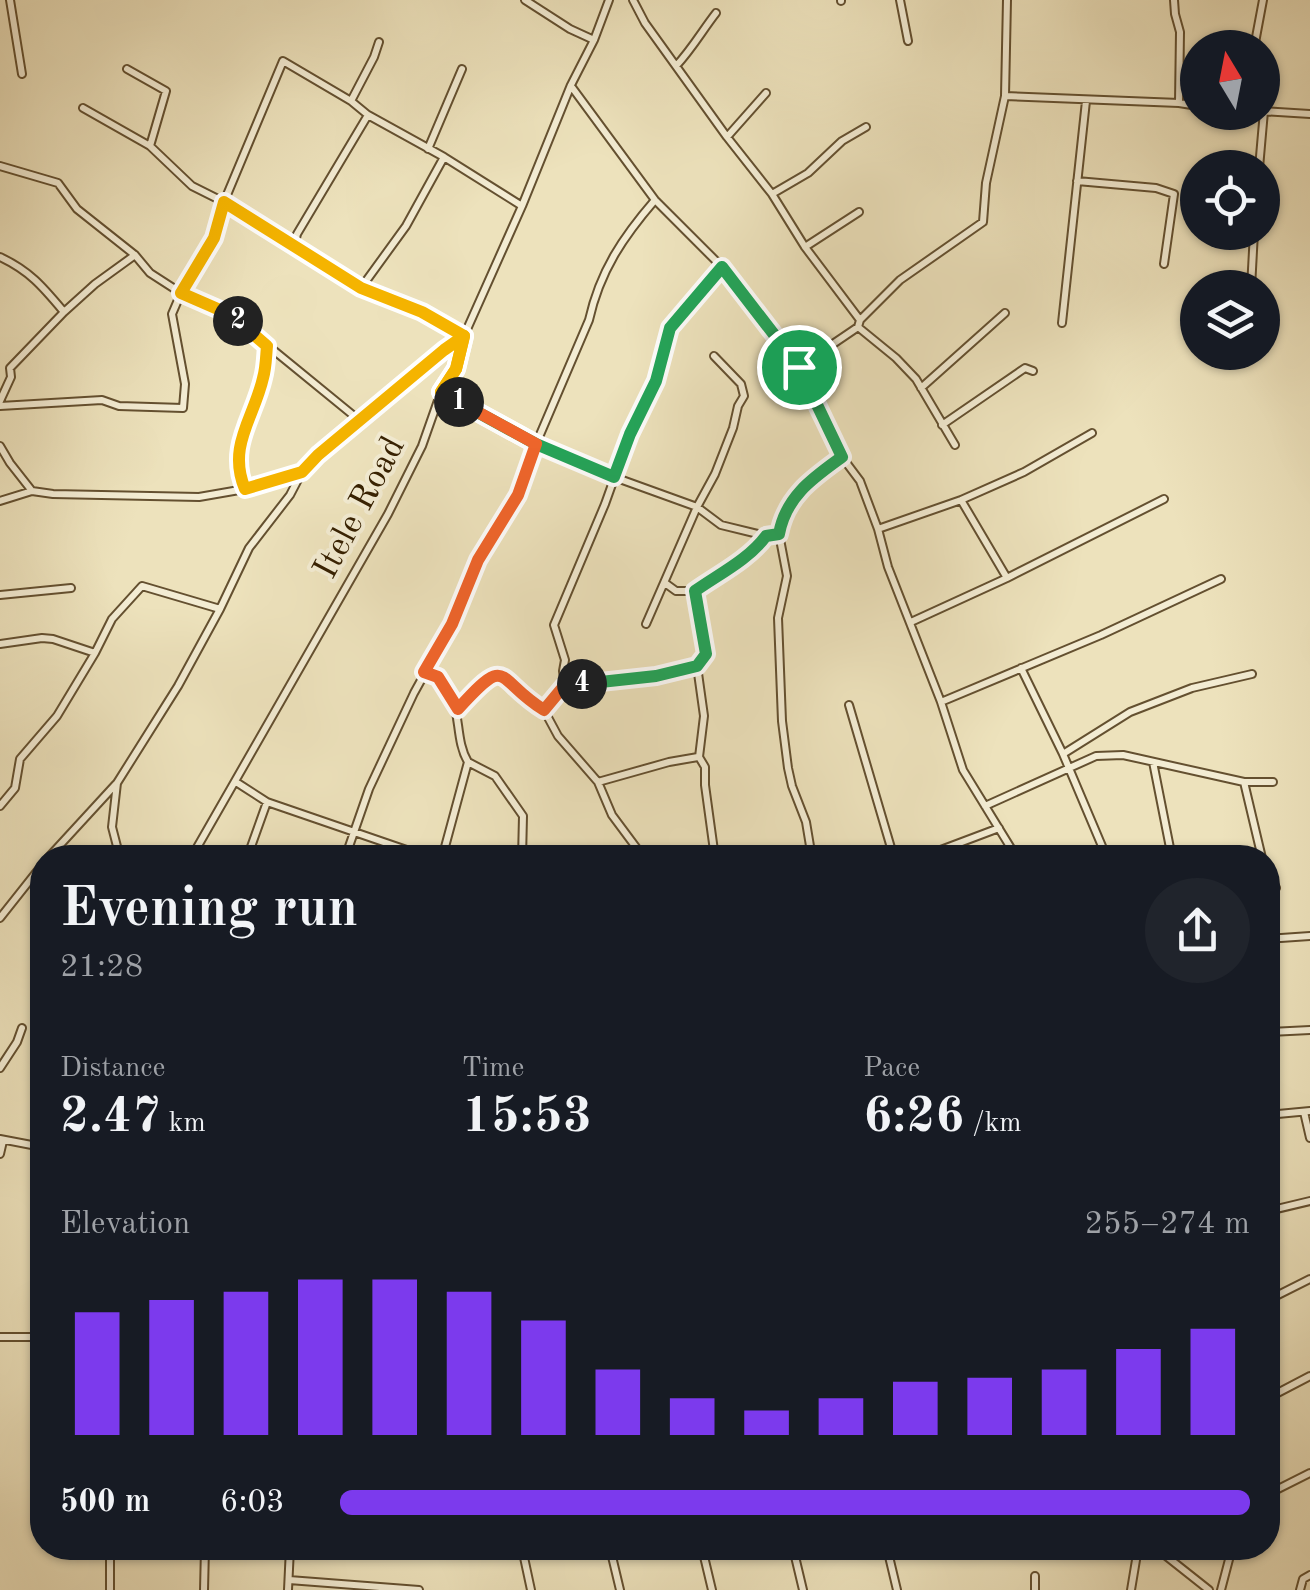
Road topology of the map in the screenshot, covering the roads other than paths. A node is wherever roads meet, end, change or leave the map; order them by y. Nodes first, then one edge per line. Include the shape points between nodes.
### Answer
1 (10, 0) edge
2 (526, 0) edge
3 (609, 0) edge
4 (633, 0) edge
5 (900, 0) edge
6 (1007, 0) edge
7 (1174, 0) edge
8 (1263, 0) edge
9 (716, 13) dead end
10 (1257, 30) edge
11 (594, 40) junction
12 (379, 42) dead end
13 (908, 42) dead end
14 (676, 66) junction
15 (127, 68) dead end
16 (462, 70) dead end
17 (22, 74) dead end
18 (570, 86) junction
19 (766, 94) dead end
20 (1005, 96) junction
21 (351, 101) junction
22 (1086, 101) junction
23 (1179, 103) joint
24 (83, 108) dead end
25 (1280, 112) edge
26 (368, 114) junction
27 (1310, 114) edge
28 (866, 127) dead end
29 (727, 138) junction
30 (150, 146) junction
31 (428, 149) junction
32 (444, 157) junction
33 (0, 166) edge
34 (1077, 181) junction
35 (772, 194) junction
36 (655, 200) junction
37 (224, 202) junction
38 (522, 206) junction
39 (859, 212) dead end
40 (297, 234) junction
41 (280, 238) junction
42 (294, 246) junction
43 (804, 247) junction
44 (135, 255) junction
45 (0, 257) edge
46 (1164, 264) dead end
47 (722, 267) junction
48 (361, 288) junction
49 (181, 293) junction
50 (64, 312) junction
51 (1004, 313) dead end
52 (1062, 323) dead end
53 (859, 324) junction
54 (464, 336) junction
55 (267, 346) junction
56 (714, 356) dead end
57 (799, 367) junction
58 (1034, 371) dead end
59 (921, 388) junction
60 (441, 392) junction
61 (1, 401) edge
62 (359, 420) junction
63 (942, 425) junction
64 (1092, 433) dead end
65 (536, 444) junction
66 (954, 445) dead end
67 (0, 446) edge
68 (842, 457) junction
69 (302, 472) junction
70 (614, 477) junction
71 (245, 489) junction
72 (32, 491) junction
73 (1164, 499) dead end
74 (961, 500) junction
75 (0, 501) edge
76 (697, 507) junction
77 (878, 530) junction
78 (779, 534) junction
79 (766, 536) junction
80 (1007, 578) junction
81 (1221, 579) dead end
82 (665, 584) junction
83 (71, 588) dead end
84 (695, 591) junction
85 (0, 595) edge
86 (220, 609) junction
87 (912, 622) junction
88 (646, 624) dead end
89 (0, 644) edge
90 (95, 653) junction
91 (697, 666) junction
92 (1021, 668) junction
93 (424, 672) junction
94 (1252, 674) dead end
95 (564, 686) junction
96 (941, 702) junction
97 (849, 705) dead end
98 (458, 709) junction
99 (544, 710) junction
100 (1063, 754) junction
101 (699, 757) junction
102 (468, 762) junction
103 (1154, 762) junction
104 (1070, 769) junction
105 (236, 782) junction
106 (598, 782) junction
107 (1244, 782) junction
108 (1273, 782) dead end
109 (117, 783) junction
110 (267, 802) junction
111 (0, 806) edge
112 (985, 806) junction
113 (999, 828) junction
114 (356, 831) junction
115 (60, 845) edge
116 (117, 845) edge
117 (199, 845) edge
118 (252, 845) edge
119 (350, 845) edge
120 (394, 845) edge
121 (446, 845) edge
122 (523, 845) edge
123 (634, 845) edge
124 (713, 845) edge
125 (810, 845) edge
126 (894, 845) edge
127 (957, 845) edge
128 (1010, 845) edge
129 (1102, 845) edge
130 (1170, 845) edge
131 (1259, 845) edge
132 (30, 879) edge
133 (0, 918) edge
134 (1310, 936) edge
135 (1280, 937) edge
136 (22, 1028) dead end
137 (1310, 1030) edge
138 (1280, 1031) edge
139 (0, 1068) edge
140 (1307, 1112) edge
141 (1280, 1114) edge
142 (1310, 1138) edge
143 (2, 1140) edge
144 (30, 1145) edge
145 (0, 1154) edge
146 (1310, 1201) edge
147 (1280, 1208) edge
148 (1310, 1279) edge
149 (1280, 1294) edge
150 (30, 1336) edge
151 (0, 1337) edge
152 (1310, 1376) edge
153 (1280, 1392) edge
154 (1310, 1473) edge
155 (1280, 1488) edge
156 (110, 1560) edge
157 (205, 1560) edge
158 (289, 1560) edge
159 (525, 1560) edge
160 (613, 1560) edge
161 (705, 1560) edge
162 (796, 1560) edge
163 (890, 1560) edge
164 (1136, 1560) edge
165 (1171, 1560) edge
166 (1229, 1560) edge
167 (1310, 1575) edge
168 (1035, 1576) dead end
169 (288, 1580) junction
170 (110, 1590) edge
171 (204, 1590) edge
172 (288, 1590) edge
173 (420, 1590) edge
174 (531, 1590) edge
175 (620, 1590) edge
176 (712, 1590) edge
177 (803, 1590) edge
178 (896, 1590) edge
179 (1035, 1590) edge
180 (1130, 1590) edge
181 (1210, 1590) edge
182 (1221, 1590) edge
183 (1300, 1590) edge

1 - 17 street
2 - 11 street
3 - 11 street, Itele Road
4 - 14 street
5 - 13 street
6 - 20 street
7 - 23 street
8 - 10 street
9 - 14 street
11 - 18 street, Itele Road
12 - 21 street
14 - 29 street
15 - 30 street via 166,90
16 - 31 street
18 - 36 street
18 - 38 street, Itele Road
19 - 29 street
20 - 22 street
20 - 53 street via 984,222 900,280
21 - 26 street
21 - 37 street via 283,60
22 - 23 street
22 - 34 street
24 - 30 street
25 - 27 street
26 - 31 street
26 - 40 street
28 - 35 street
29 - 35 street
30 - 37 street via 192,186
31 - 32 street
32 - 38 street
32 - 48 street
33 - 44 street via 54,180 77,210
34 - 46 street via 1174,194
34 - 52 street
35 - 43 street
36 - 47 street
36 - 65 street via 616,248
37 - 41 street
37 - 49 street via 214,238
38 - 54 street, Itele Road
39 - 43 street
40 - 41 street
40 - 42 street
41 - 42 street
42 - 48 street
43 - 53 street
44 - 49 street
44 - 50 street
45 - 50 street via 38,280
47 - 57 street
47 - 70 street via 670,328 656,381
48 - 54 street
49 - 55 street via 220,310
49 - 61 street via 172,318 183,408
50 - 61 street via 10,368
51 - 59 street
53 - 57 street
53 - 59 street
54 - 60 street, Itele Road via 456,369
54 - 62 street
55 - 62 street
55 - 71 street via 263,380 240,444 238,472
56 - 76 street via 744,396
57 - 68 street
58 - 63 street via 1024,368
59 - 63 street
60 - 65 street
60 - 105 street, Itele Road via 388,514
62 - 69 street
63 - 66 street
64 - 74 street
65 - 70 street
65 - 93 street via 518,495
67 - 72 street
68 - 77 street via 860,482
68 - 78 street via 808,482 783,513
69 - 71 street
69 - 86 street via 249,548
70 - 76 street
70 - 95 street via 554,626 565,660
71 - 72 street via 199,498
72 - 75 street
73 - 80 street
74 - 77 street
74 - 80 street
76 - 79 street via 721,525
76 - 82 street
77 - 87 street
78 - 79 street
78 - 125 street via 787,576 778,618 782,721
79 - 84 street
80 - 87 street
81 - 92 street
82 - 84 street
82 - 88 street
83 - 85 street
84 - 91 street via 706,654
86 - 90 street via 142,586 112,619
86 - 109 street
87 - 96 street
89 - 90 street via 54,638
90 - 111 street via 57,716 20,759 16,788
91 - 95 street
91 - 101 street via 704,716
92 - 96 street
92 - 100 street
93 - 98 street via 438,677
93 - 114 street
94 - 100 street via 1130,712
95 - 99 street
96 - 112 street via 963,770
97 - 126 street
98 - 99 street via 496,675
98 - 102 street
99 - 106 street
100 - 104 street
101 - 106 street
101 - 124 street
102 - 121 street
102 - 122 street via 495,776 524,816
103 - 104 street via 1096,756
103 - 107 street
103 - 130 street
104 - 112 street
104 - 129 street
105 - 110 street
105 - 117 street, Itele Road
106 - 123 street
107 - 108 street
107 - 131 street
109 - 115 street
109 - 116 street
110 - 114 street
110 - 118 street
112 - 113 street
113 - 127 street
113 - 128 street
114 - 119 street
114 - 120 street
132 - 133 street
134 - 135 street
136 - 139 street
137 - 138 street
140 - 141 street
140 - 142 street
143 - 144 street
143 - 145 street
146 - 147 street
148 - 149 street
150 - 151 street
152 - 153 street
154 - 155 street
156 - 170 street
157 - 171 street
158 - 169 street
159 - 174 street
160 - 175 street
161 - 176 street
162 - 177 street
163 - 178 street
164 - 180 street
165 - 181 street
166 - 182 street
167 - 183 street
168 - 179 street
169 - 172 street
169 - 173 street

